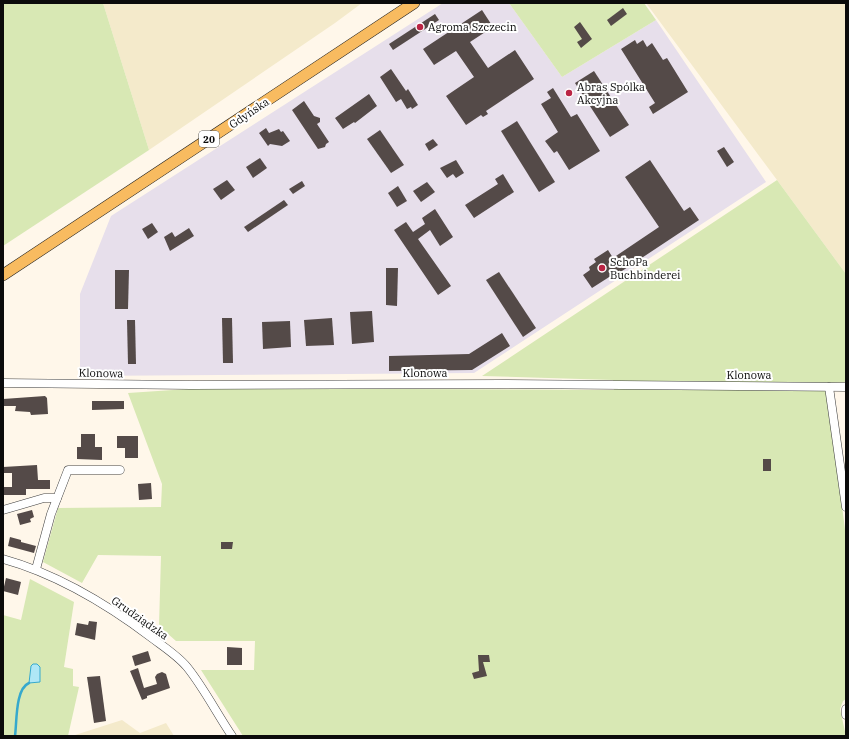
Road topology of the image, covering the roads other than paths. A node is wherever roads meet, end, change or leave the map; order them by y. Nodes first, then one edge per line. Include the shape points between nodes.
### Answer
1 (414, 3) edge
2 (3, 275) edge
3 (3, 383) edge
4 (846, 386) edge
5 (830, 387) junction
6 (120, 470) dead end
7 (57, 498) junction
8 (846, 507) edge
9 (3, 510) edge
10 (3, 559) edge
11 (36, 569) junction
12 (846, 709) edge
13 (846, 715) edge
14 (232, 736) edge

1 - 2 main road, Gdyńska / 20
3 - 5 street, Klonowa
4 - 5 street, Klonowa
5 - 8 street
6 - 7 street via 68,470
7 - 9 street via 44,498
7 - 11 street
10 - 11 street, Grudziądzka
11 - 14 street, Grudziądzka via 88,595 142,630 187,667
12 - 13 street

